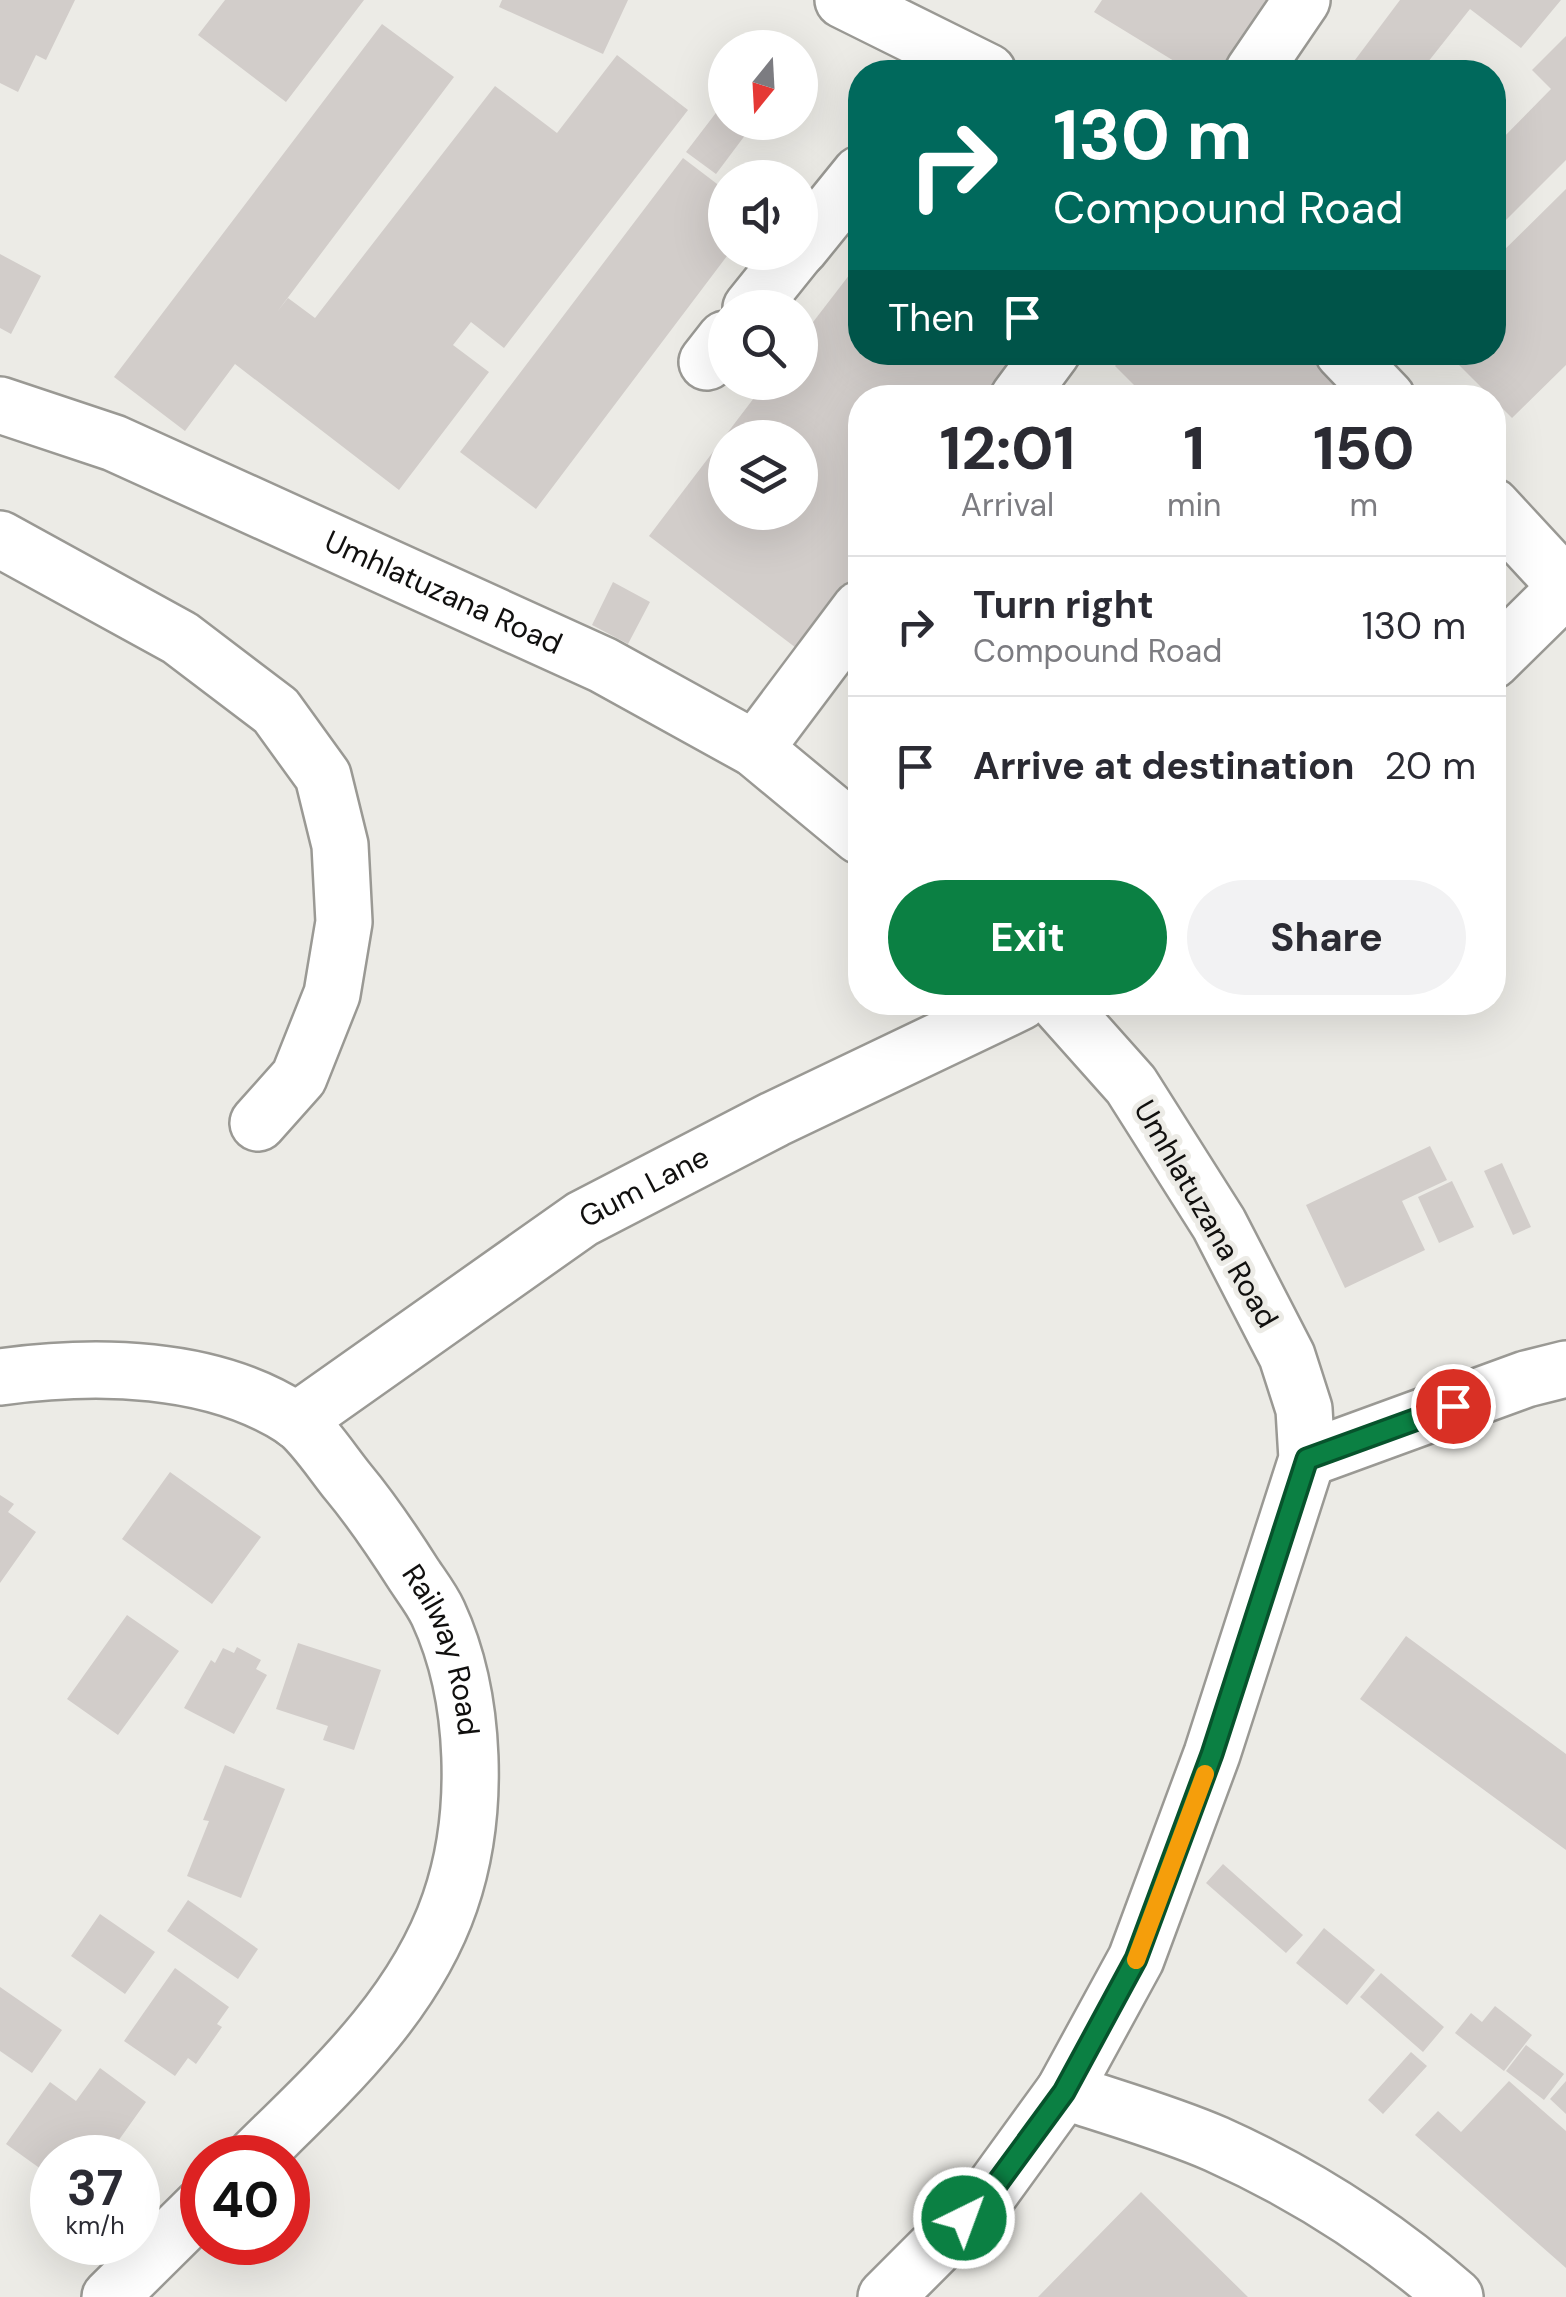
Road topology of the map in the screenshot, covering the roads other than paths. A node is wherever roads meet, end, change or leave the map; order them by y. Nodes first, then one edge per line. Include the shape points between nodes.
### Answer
1 (843, 0) edge
2 (1302, 0) edge
3 (950, 60) edge
4 (1261, 60) edge
5 (848, 189) edge
6 (818, 225) edge
7 (782, 270) edge
8 (766, 290) edge
9 (1355, 365) edge
10 (1375, 385) edge
11 (0, 405) edge
12 (1506, 521) edge
13 (0, 539) edge
14 (1566, 587) edge
15 (848, 625) edge
16 (1506, 648) edge
17 (755, 749) junction
18 (848, 826) edge
19 (993, 1015) edge
20 (1068, 1015) edge
21 (258, 1123) dead end
22 (1566, 1369) edge
23 (0, 1377) edge
24 (296, 1420) junction
25 (1307, 1459) junction
26 (1064, 2092) junction
27 (275, 2135) edge
28 (180, 2228) edge
29 (889, 2296) edge
30 (110, 2297) edge
31 (1455, 2297) edge

1 - 3 street
2 - 4 street
5 - 6 street
7 - 8 street
9 - 10 street
11 - 17 street, Umhlatuzana Road via 114,443 378,560 603,665
12 - 14 street
13 - 21 street via 180,638 276,712 322,776 340,845 344,922 332,994 299,1077
14 - 16 street
15 - 17 street
17 - 18 street, Umhlatuzana Road
19 - 24 street, Gum Lane via 582,1219
20 - 25 street, Umhlatuzana Road via 1131,1085 1219,1224 1287,1356 1304,1409
22 - 25 street
23 - 24 street, Railway Road via 49,1370 147,1373 228,1388
24 - 27 street, Railway Road via 376,1515 438,1613 460,1681 472,1756 466,1830 450,1902 419,1966 380,2028
25 - 26 street, Umhlatuzana Road via 1212,1754 1136,1959
26 - 29 street, Umhlatuzana Road via 990,2193
26 - 31 street via 1214,2144 1312,2192
28 - 30 street

